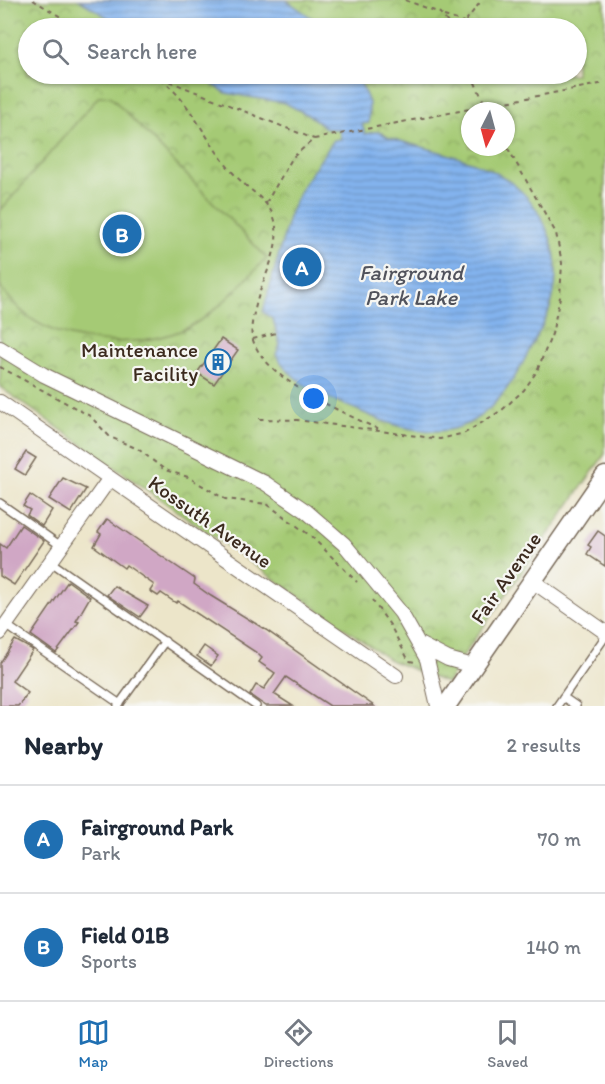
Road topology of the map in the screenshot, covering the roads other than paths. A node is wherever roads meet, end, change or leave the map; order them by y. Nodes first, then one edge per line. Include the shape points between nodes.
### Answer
1 (0, 348) edge
2 (0, 402) edge
3 (605, 476) edge
4 (110, 478) junction
5 (0, 503) edge
6 (61, 546) junction
7 (51, 562) junction
8 (531, 580) junction
9 (4, 624) edge
10 (605, 632) edge
11 (605, 637) edge
12 (165, 641) junction
13 (421, 645) junction
14 (473, 666) junction
15 (396, 676) dead end
16 (563, 697) junction
17 (119, 705) edge
18 (256, 706) edge
19 (438, 706) edge
20 (446, 706) edge
21 (557, 706) edge
22 (576, 706) edge

1 - 13 street via 44,375 265,483 306,511 344,544 376,580
2 - 4 street, Kossuth Avenue
3 - 8 street, Fair Avenue
4 - 6 street
4 - 15 street, Kossuth Avenue
5 - 6 lane
6 - 7 street
7 - 9 street
7 - 12 lane
8 - 10 street
8 - 14 street, Fair Avenue
9 - 17 lane
11 - 16 lane
12 - 17 lane
12 - 18 lane
13 - 14 street
13 - 19 street
14 - 20 street, Fair Avenue
16 - 21 lane
16 - 22 lane

